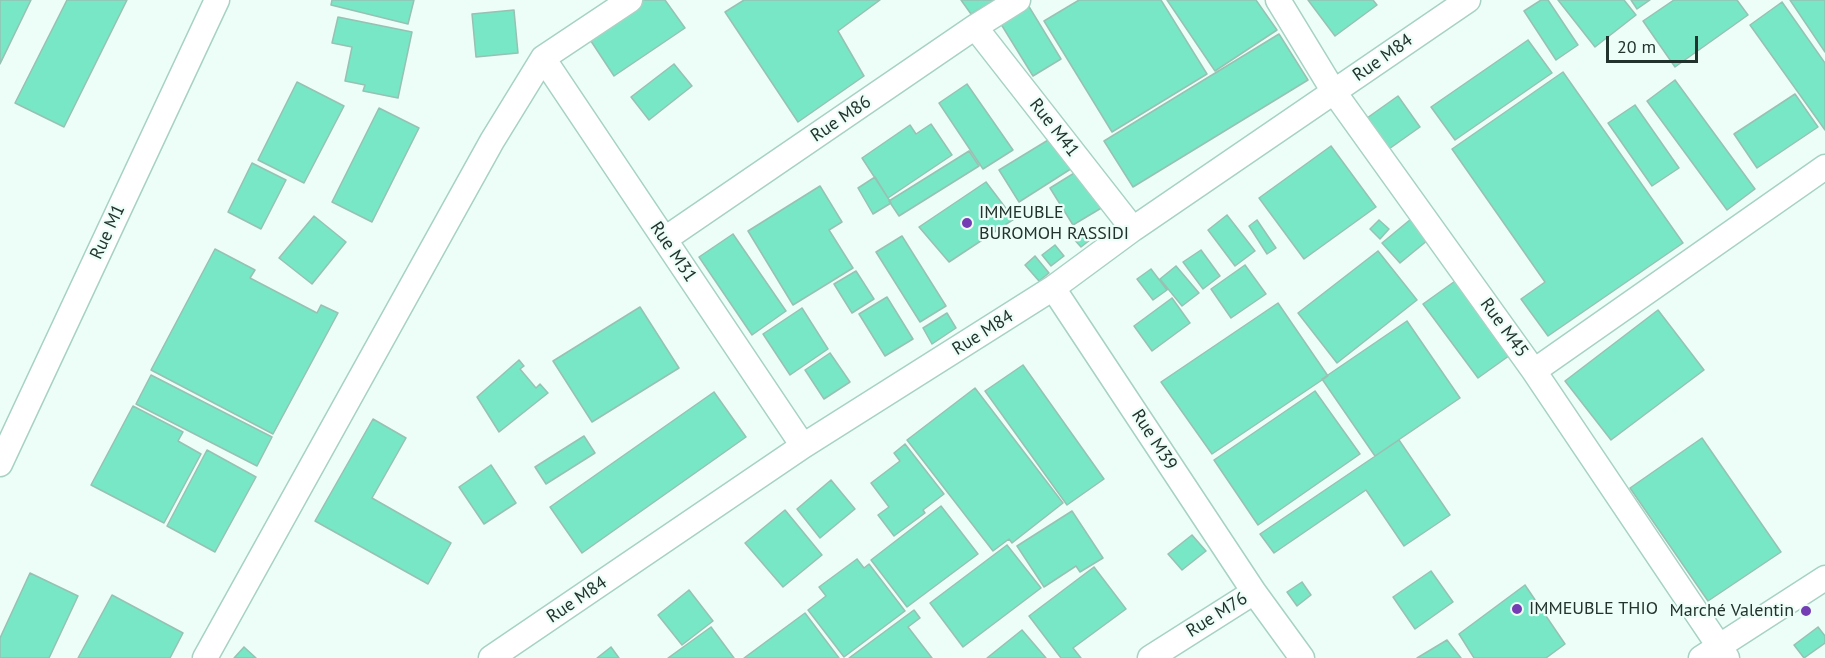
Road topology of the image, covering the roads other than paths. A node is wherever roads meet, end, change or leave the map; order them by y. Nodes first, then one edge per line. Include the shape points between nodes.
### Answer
1 (217, 0) edge
2 (630, 0) edge
3 (1018, 0) edge
4 (1278, 0) edge
5 (1468, 0) edge
6 (975, 27) junction
7 (543, 58) junction
8 (1334, 92) junction
9 (1825, 167) edge
10 (1133, 229) junction
11 (665, 239) junction
12 (1053, 288) junction
13 (1534, 371) junction
14 (803, 446) junction
15 (0, 464) edge
16 (1825, 578) edge
17 (1254, 592) junction
18 (1716, 654) edge
19 (501, 655) edge
20 (205, 658) edge
21 (1150, 658) edge
22 (1302, 658) edge

1 - 15 street, Rue M1
2 - 7 street
3 - 6 street, Rue M86
4 - 8 street, Rue M45
5 - 8 street, Rue M84
6 - 10 street, Rue M41
6 - 11 street, Rue M86
7 - 11 street, Rue M31
7 - 20 street via 492,141
8 - 10 street, Rue M84
8 - 13 street, Rue M45
9 - 13 street
10 - 12 street, Rue M84
11 - 14 street, Rue M31
12 - 14 street, Rue M84
12 - 17 street, Rue M39
13 - 18 street, Rue M45
14 - 19 street, Rue M84
16 - 18 street
17 - 21 street, Rue M76
17 - 22 street, Rue M39

